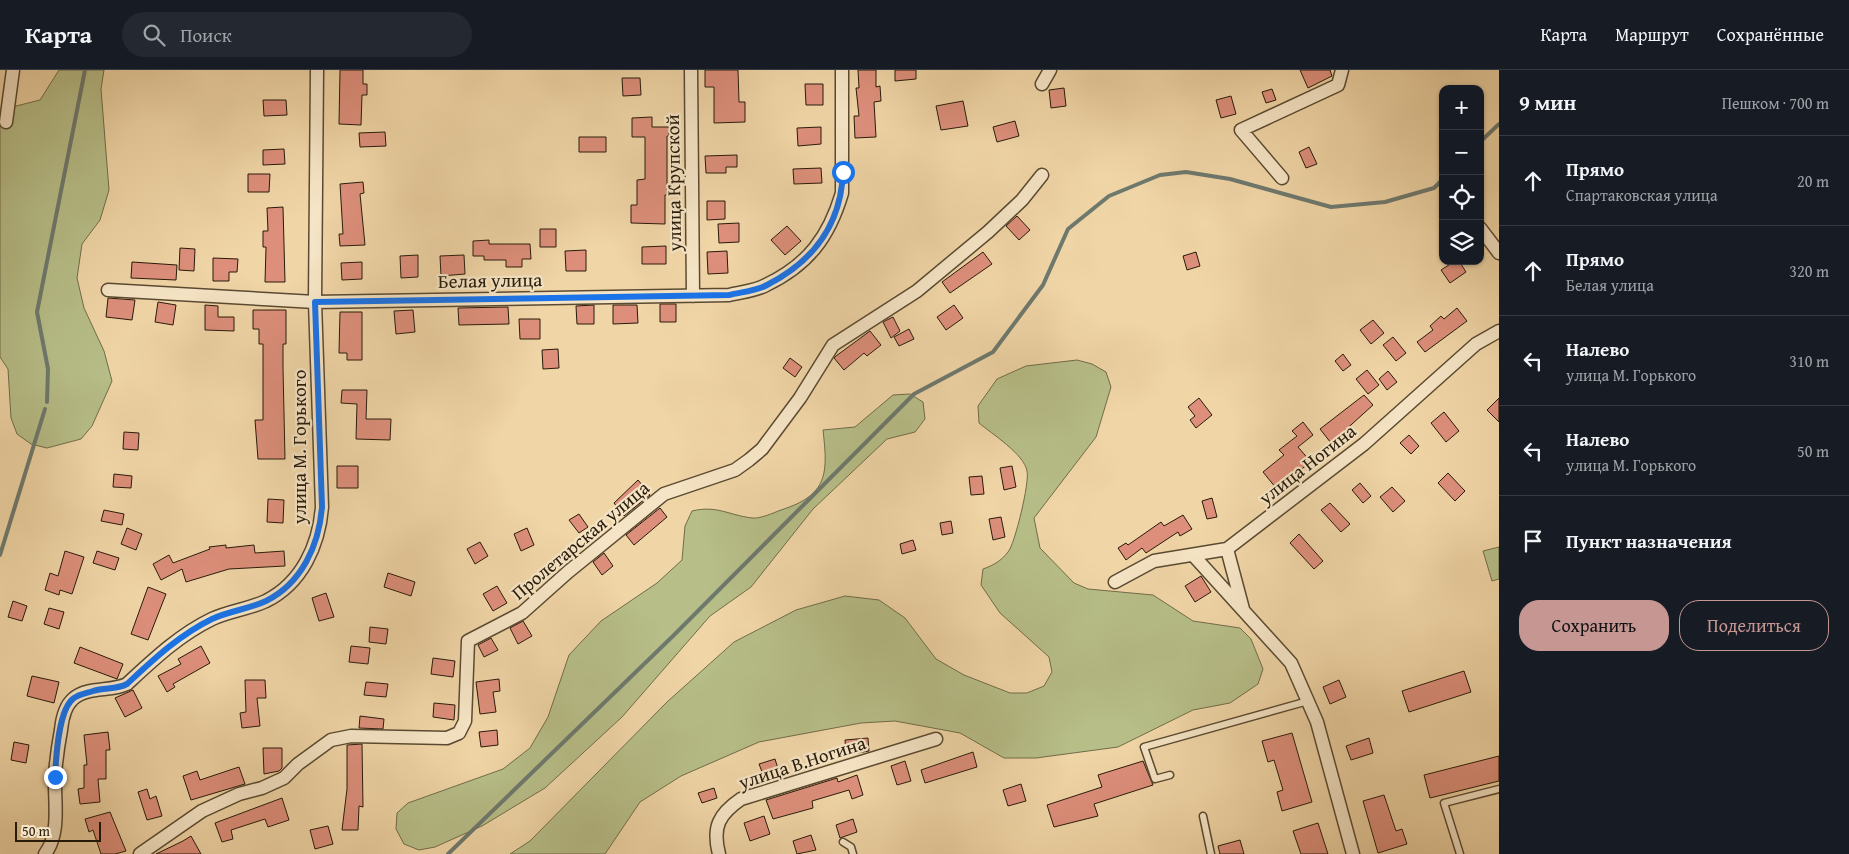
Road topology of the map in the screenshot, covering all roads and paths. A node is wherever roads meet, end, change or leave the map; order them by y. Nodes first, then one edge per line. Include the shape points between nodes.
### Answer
1 (13, 70) edge
2 (317, 70) edge
3 (690, 70) edge
4 (842, 70) edge
5 (1050, 70) edge
6 (1342, 70) edge
7 (1042, 84) dead end
8 (6, 122) dead end
9 (1042, 175) dead end
10 (1282, 178) dead end
11 (1484, 233) edge
12 (1499, 253) edge
13 (108, 290) dead end
14 (693, 296) junction
15 (315, 302) junction
16 (1499, 331) edge
17 (1227, 549) junction
18 (1193, 555) junction
19 (1115, 582) dead end
20 (1245, 614) junction
21 (1308, 701) junction
22 (936, 739) dead end
23 (1170, 775) dead end
24 (1499, 789) edge
25 (1203, 816) dead end
26 (844, 842) dead end
27 (45, 854) edge
28 (140, 854) edge
29 (719, 854) edge
30 (853, 854) edge
31 (1211, 854) edge
32 (1353, 854) edge
33 (1460, 854) edge

1 - 8 street
2 - 15 street, улица М. Горького
3 - 14 street, улица Крупской
4 - 14 street, Белая улица via 842,193 826,236 809,257 766,286 729,295
5 - 7 street
6 - 10 street via 1338,85 1241,130
9 - 28 street, Пролетарская улица via 1002,219 924,285 833,345 800,398 762,449 749,460 735,470 664,494 522,613 468,641 465,721 459,732 447,738 351,736 332,740 284,778 202,811
11 - 12 street
13 - 15 street, Белая улица
14 - 15 street, Белая улица
15 - 27 street, улица М. Горького via 322,507 321,525 310,558 283,590 184,634 127,684 118,689 96,690 74,698 62,721 56,756 53,836
16 - 17 street, улица Ногина via 1476,344 1364,444
17 - 18 street, улица Ногина
17 - 20 street
18 - 19 street, улица Ногина via 1154,561
18 - 20 street
20 - 21 street via 1291,663
21 - 23 lane via 1144,747 1155,779
21 - 32 street via 1317,722
22 - 29 street, улица В.Ногина via 741,799 720,817 716,834
24 - 33 lane via 1444,803
25 - 31 lane
26 - 30 lane via 851,847

